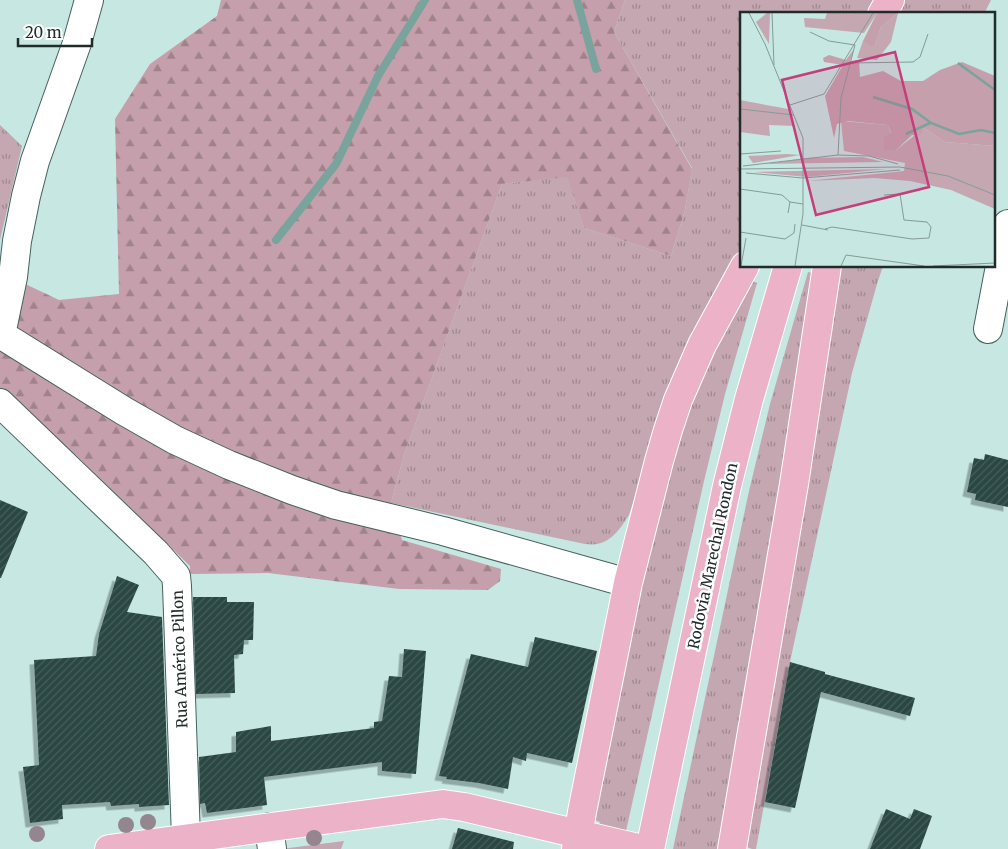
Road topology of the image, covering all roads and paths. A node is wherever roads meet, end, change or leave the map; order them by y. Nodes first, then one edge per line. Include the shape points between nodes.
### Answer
1 (89, 0) edge
2 (891, 0) edge
3 (886, 12) edge
4 (1008, 224) edge
5 (743, 268) edge
6 (787, 268) edge
7 (827, 268) edge
8 (988, 329) dead end
9 (0, 334) edge
10 (0, 403) edge
11 (628, 583) junction
12 (186, 838) junction
13 (271, 838) edge
14 (583, 840) edge
15 (109, 849) edge
16 (642, 849) edge
17 (650, 849) edge
18 (732, 849) edge

1 - 9 street via 35,161 18,232 13,277
2 - 3 main road
4 - 8 street
5 - 11 main road via 702,345 678,400
6 - 17 main road, Rodovia Marechal Rondon via 727,486
7 - 18 main road
9 - 11 street via 175,440 292,490
10 - 12 street, Rua Américo Pillon via 176,576
11 - 14 main road
12 - 13 main road
12 - 15 main road
13 - 14 main road via 443,804
14 - 16 main road

